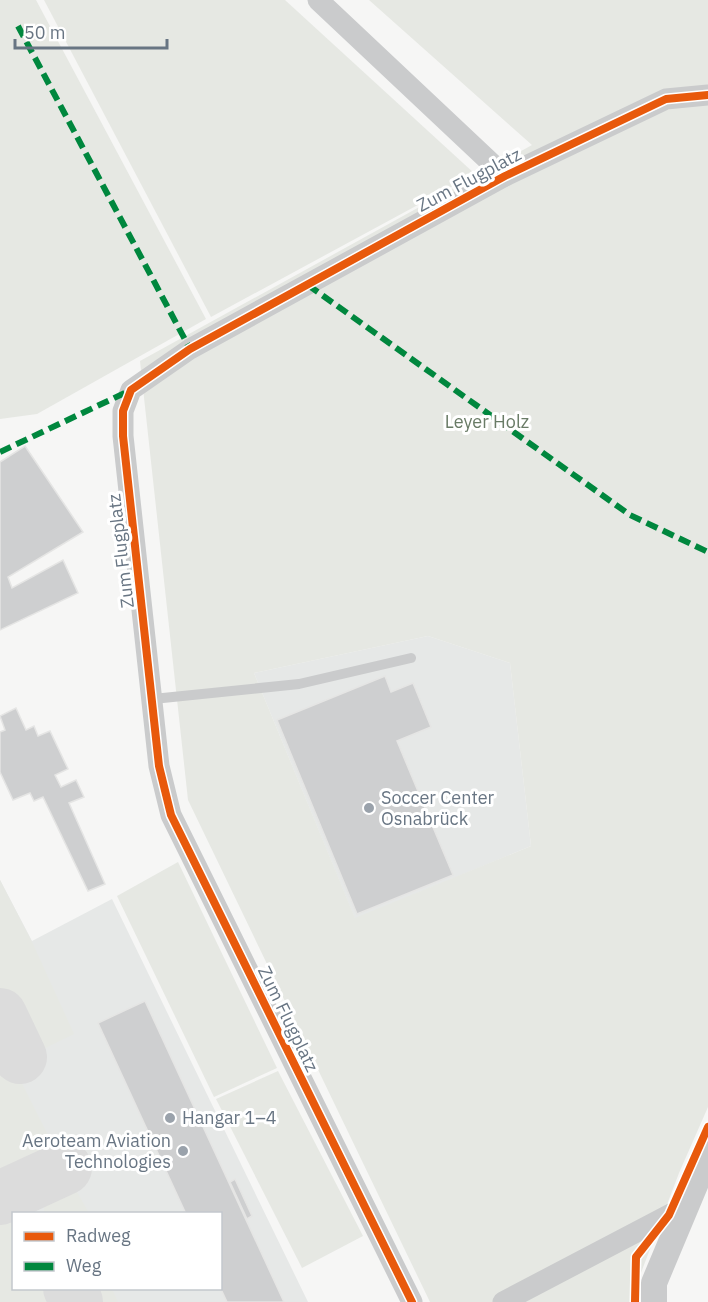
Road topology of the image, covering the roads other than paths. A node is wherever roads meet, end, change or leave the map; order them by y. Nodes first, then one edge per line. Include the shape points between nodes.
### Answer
1 (318, 0) edge
2 (708, 94) edge
3 (505, 176) junction
4 (411, 657) dead end
5 (153, 699) junction
6 (708, 1154) edge
7 (686, 1206) junction
8 (412, 1302) edge
9 (503, 1302) edge
10 (654, 1302) edge

1 - 3 street
2 - 3 street, Zum Flugplatz via 666,99
3 - 5 street, Zum Flugplatz via 190,349 131,390 123,411 123,436
4 - 5 lane via 299,684
5 - 8 street, Zum Flugplatz via 159,766 171,815
6 - 7 street
7 - 9 street
7 - 10 street via 654,1283

